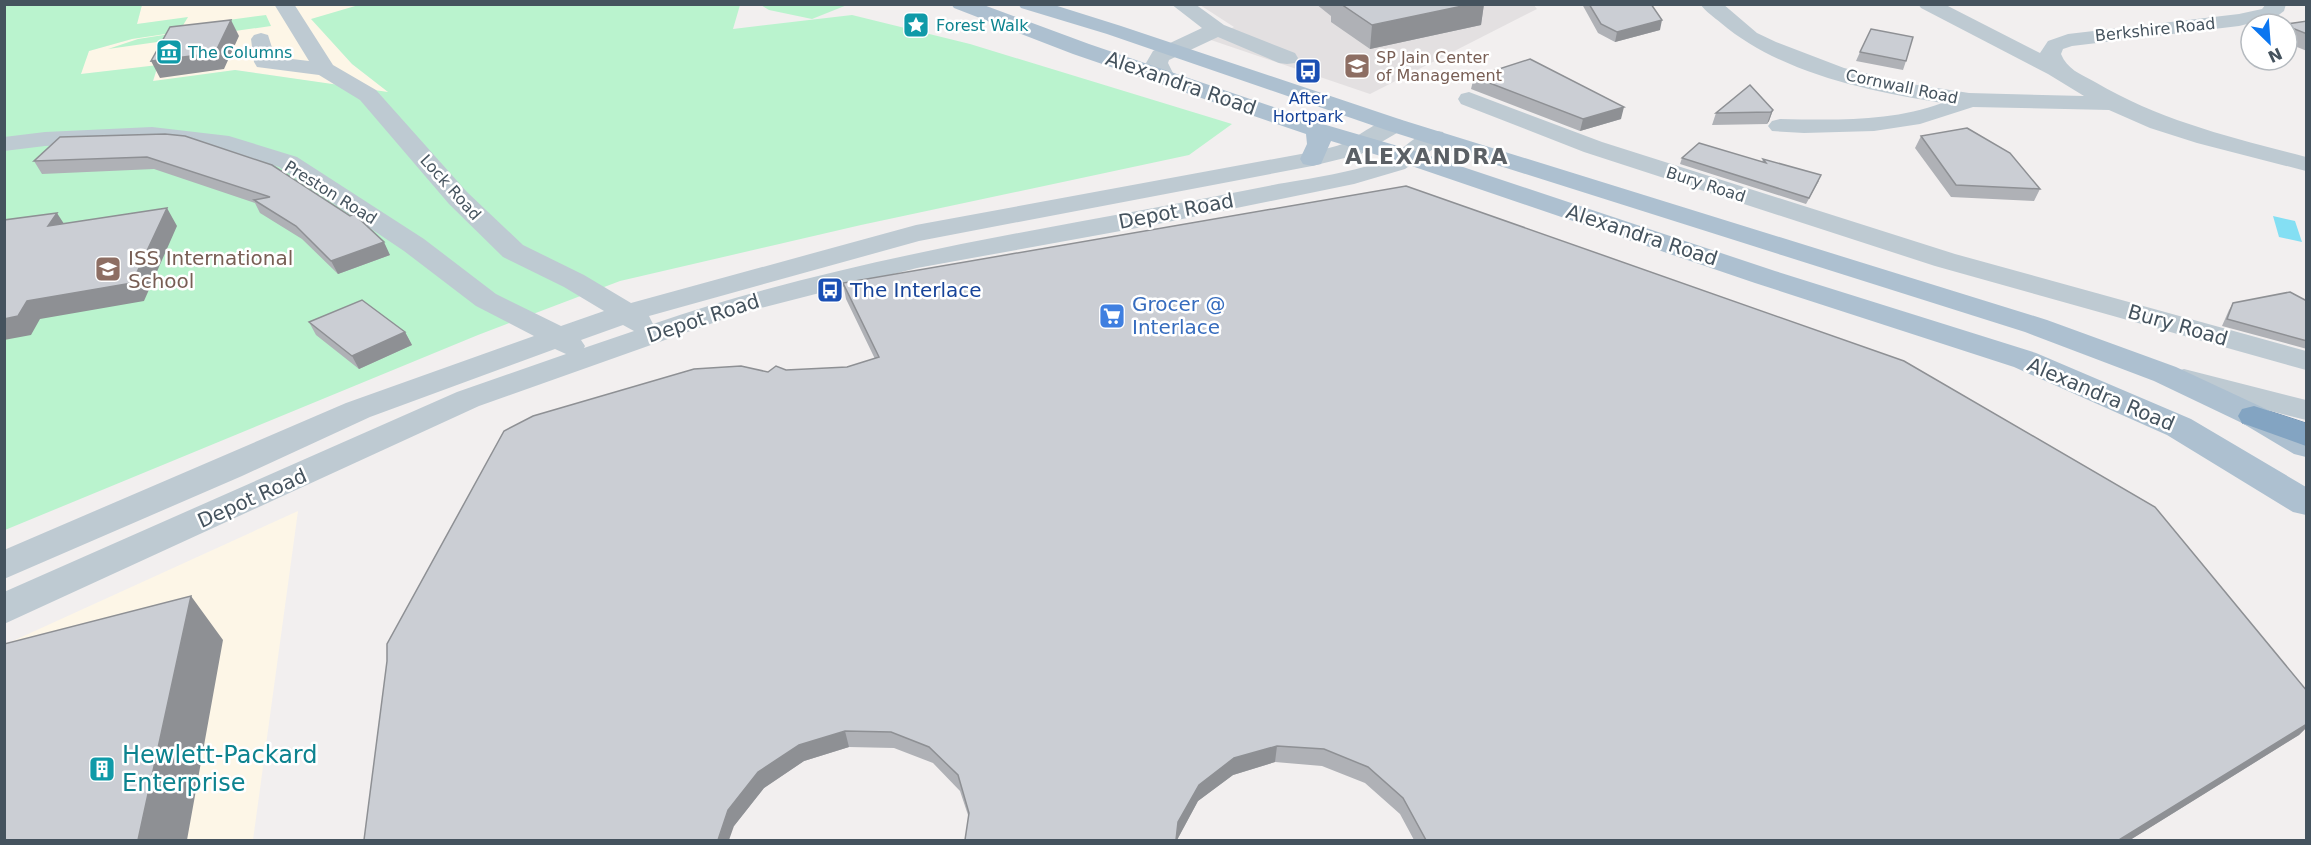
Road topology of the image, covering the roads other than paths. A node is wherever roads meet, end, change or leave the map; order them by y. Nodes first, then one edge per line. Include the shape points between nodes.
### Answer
1 (284, 4) edge
2 (961, 4) edge
3 (1028, 4) edge
4 (1181, 4) edge
5 (1710, 4) edge
6 (1928, 4) edge
7 (2276, 4) edge
8 (1217, 29) junction
9 (1114, 30) junction
10 (261, 39) dead end
11 (1081, 49) junction
12 (1173, 50) junction
13 (1287, 58) dead end
14 (325, 69) junction
15 (2056, 69) junction
16 (1164, 77) junction
17 (1469, 99) dead end
18 (1969, 100) junction
19 (2113, 103) junction
20 (1394, 125) junction
21 (1780, 126) dead end
22 (1318, 129) junction
23 (1434, 137) junction
24 (1361, 143) junction
25 (4, 144) edge
26 (1406, 156) junction
27 (1312, 159) junction
28 (2307, 164) edge
29 (1945, 260) junction
30 (1928, 292) junction
31 (627, 313) junction
32 (652, 334) junction
33 (559, 337) junction
34 (584, 358) junction
35 (2307, 361) edge
36 (2165, 374) junction
37 (2307, 410) edge
38 (2254, 416) junction
39 (2307, 435) edge
40 (2307, 446) edge
41 (2307, 503) edge
42 (4, 565) edge
43 (4, 609) edge

1 - 14 street, Lock Road
2 - 11 main road, Alexandra Road
3 - 9 main road, Alexandra Road
4 - 8 street
5 - 18 street, Cornwall Road via 1768,47 1836,73
6 - 15 street, Cornwall Road
7 - 15 street, Berkshire Road via 2269,12 2239,20 2068,40 2055,45 2050,54
8 - 12 street
8 - 13 street
9 - 11 main road via 1121,37 1119,42
9 - 12 main road, Alexandra Road
10 - 14 street via 265,62
11 - 16 main road, Alexandra Road
12 - 16 street via 1157,63
12 - 20 main road, Alexandra Road
14 - 31 street, Lock Road via 368,95 458,198 513,251
15 - 19 street, Cornwall Road
16 - 22 main road, Alexandra Road
17 - 29 street, Bury Road via 1603,150
18 - 19 street, Cornwall Road
18 - 21 street via 1938,114 1857,127
19 - 28 street, Cornwall Road via 2158,123
20 - 23 main road, Alexandra Road
20 - 24 street, Depot Road
22 - 24 main road, Alexandra Road
22 - 27 main road via 1319,144
23 - 26 street, Depot Road
23 - 30 main road, Alexandra Road
24 - 26 main road, Alexandra Road
24 - 27 street, Depot Road
25 - 33 street, Preston Road via 152,134 230,143 288,162 414,245 486,300
26 - 32 street, Depot Road via 1395,164 1354,176 916,260 731,307
26 - 41 main road, Alexandra Road via 2025,360 2179,426
27 - 31 street, Depot Road via 916,233
29 - 30 street
29 - 35 street, Bury Road
30 - 36 main road, Alexandra Road via 2036,326
31 - 32 street, Lock Road
31 - 33 street, Depot Road
32 - 34 street, Depot Road
33 - 34 street, Preston Road
33 - 42 street, Depot Road via 358,410
34 - 43 street, Depot Road via 468,399
36 - 37 street
36 - 38 main road, Alexandra Road
38 - 39 highway
38 - 40 main road, Alexandra Road

